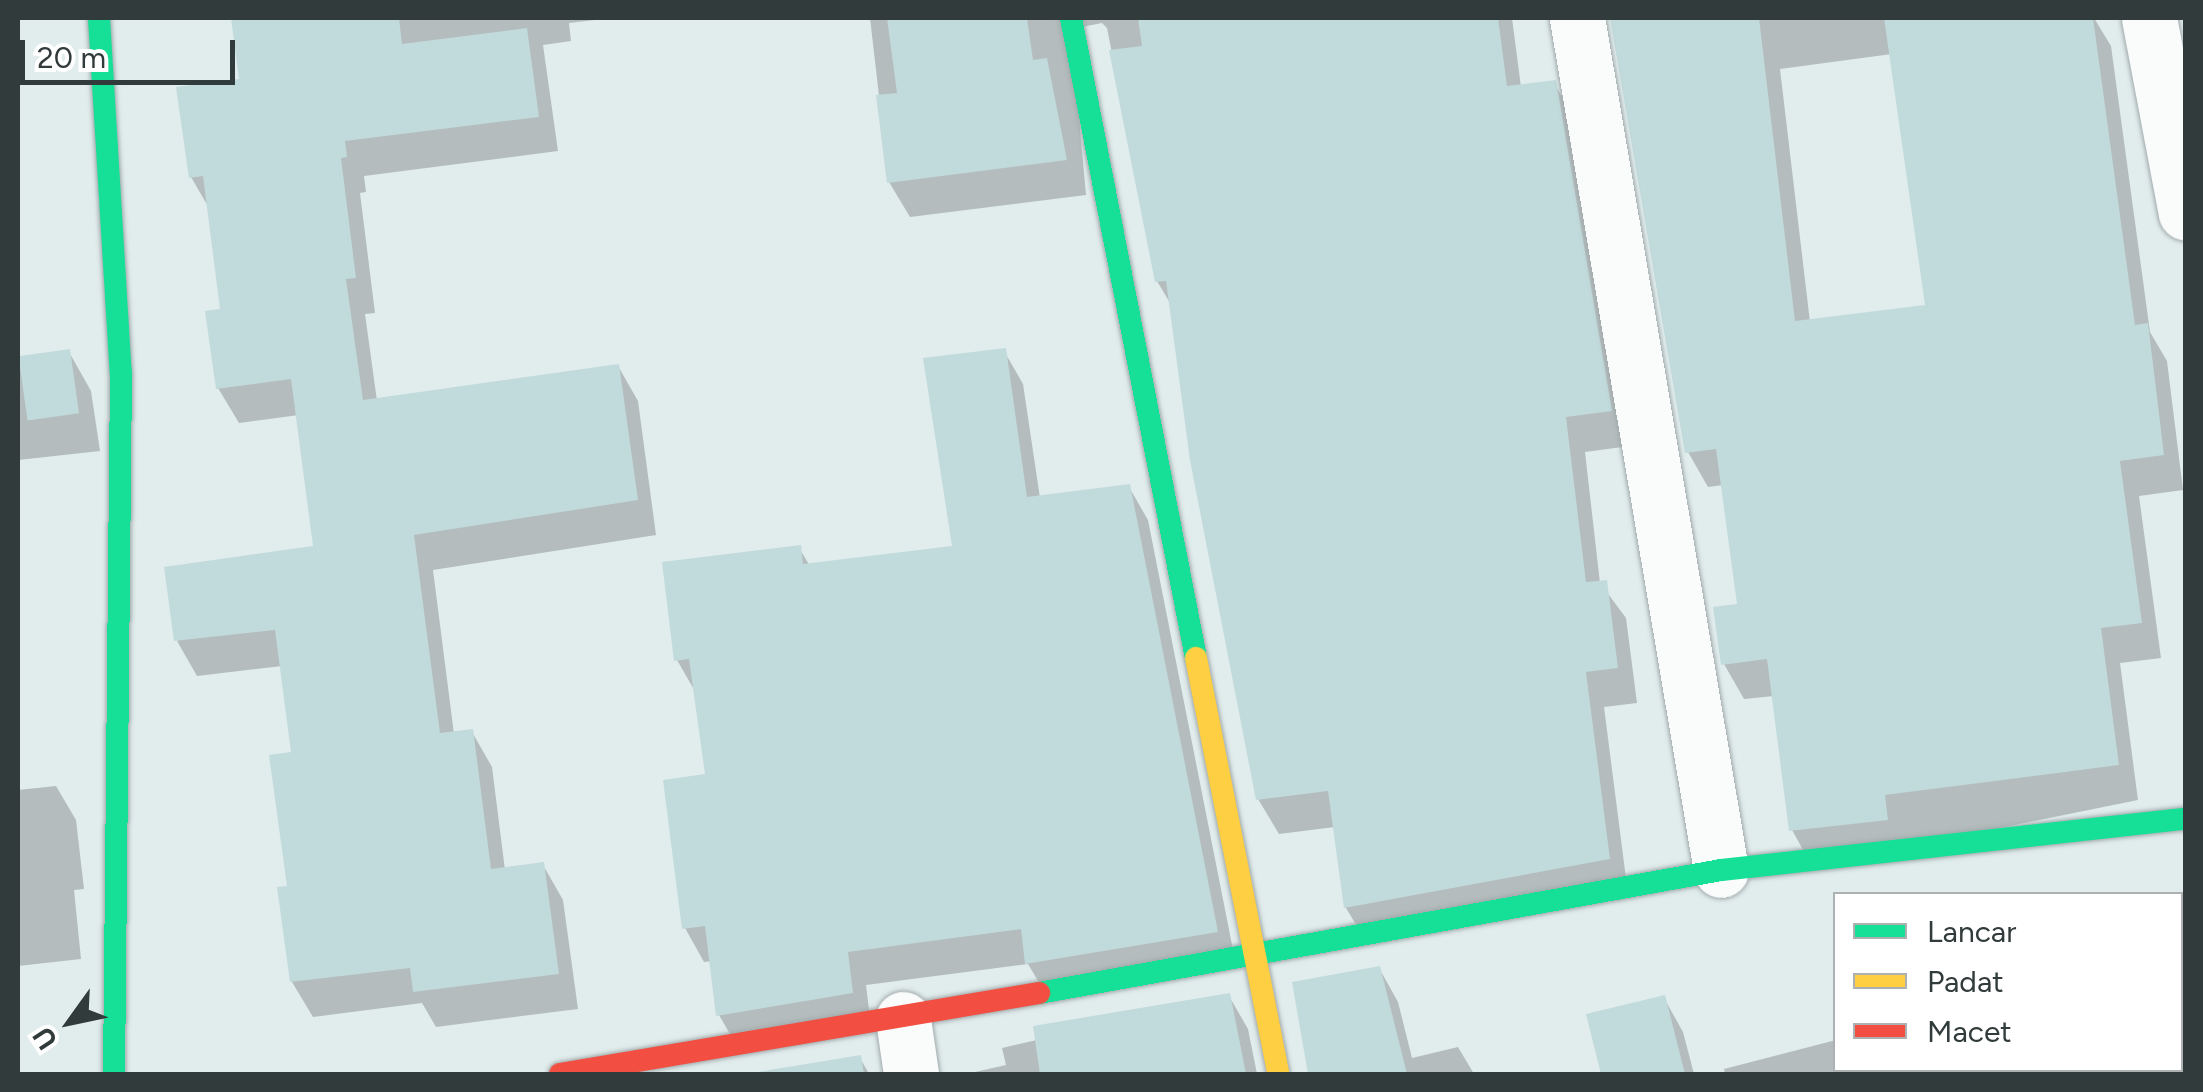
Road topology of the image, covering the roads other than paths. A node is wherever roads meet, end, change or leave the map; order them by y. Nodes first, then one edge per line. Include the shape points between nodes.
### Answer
1 (99, 18) edge
2 (1070, 18) edge
3 (1577, 18) edge
4 (2149, 18) edge
5 (2186, 214) edge
6 (2186, 819) edge
7 (1720, 870) junction
8 (1256, 957) junction
9 (902, 1019) junction
10 (114, 1074) edge
11 (560, 1074) edge
12 (911, 1074) edge
13 (1278, 1074) edge

1 - 10 street via 121,373
2 - 8 street
3 - 7 street
4 - 5 street
6 - 7 street
7 - 8 street
8 - 9 street
8 - 13 street
9 - 11 street
9 - 12 street

